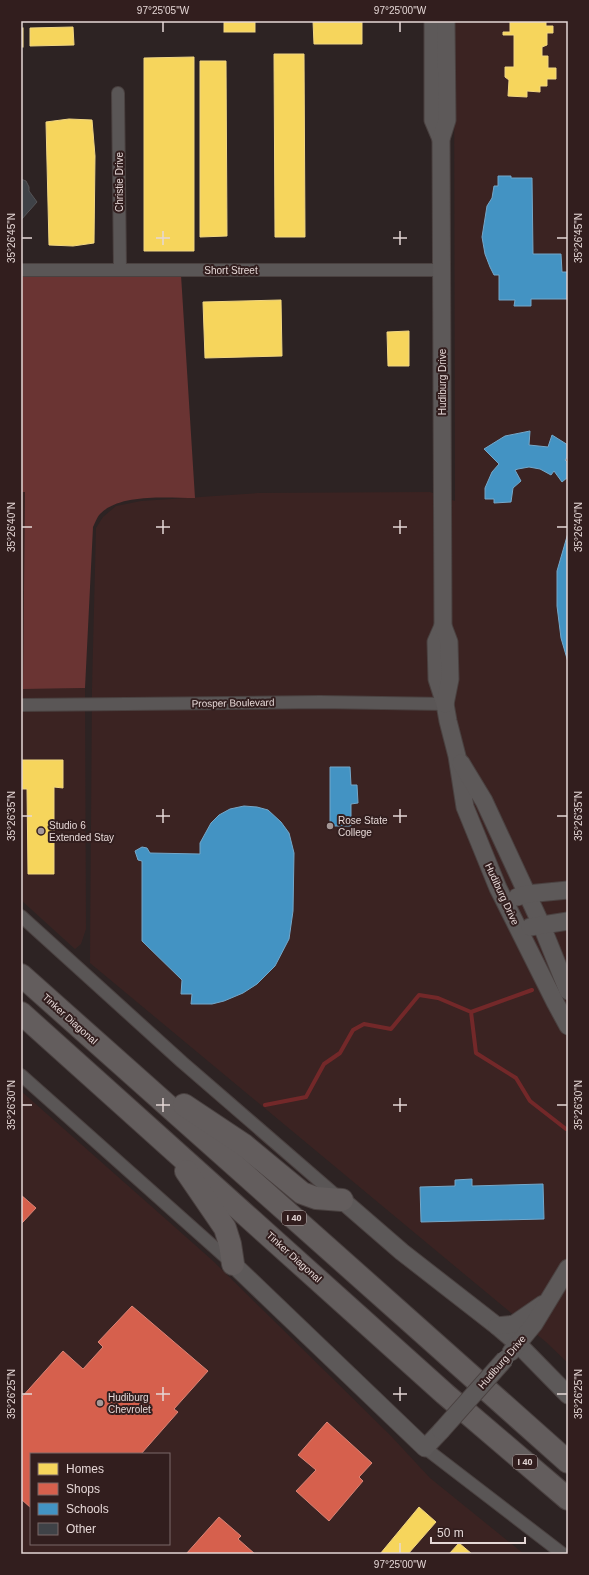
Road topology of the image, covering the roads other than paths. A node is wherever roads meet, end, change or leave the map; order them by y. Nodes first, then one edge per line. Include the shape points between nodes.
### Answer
1 (433, 21) edge
2 (446, 21) edge
3 (118, 93) dead end
4 (441, 139) junction
5 (21, 270) edge
6 (120, 270) junction
7 (441, 270) junction
8 (446, 704) junction
9 (21, 705) edge
10 (457, 756) junction
11 (568, 890) edge
12 (527, 894) junction
13 (504, 900) junction
14 (21, 916) edge
15 (568, 921) edge
16 (541, 924) junction
17 (518, 929) junction
18 (21, 975) edge
19 (568, 991) edge
20 (21, 1013) edge
21 (568, 1026) edge
22 (121, 1064) junction
23 (21, 1075) edge
24 (166, 1142) junction
25 (342, 1200) junction
26 (233, 1264) junction
27 (568, 1268) edge
28 (551, 1298) junction
29 (498, 1326) junction
30 (518, 1344) junction
31 (568, 1395) edge
32 (425, 1448) junction
33 (568, 1462) edge
34 (568, 1499) edge
35 (563, 1554) edge

1 - 4 street, Hudiburg Drive via 433,120
2 - 4 street, Hudiburg Drive via 447,120
3 - 6 street, Christie Drive
4 - 7 street, Hudiburg Drive
5 - 6 street, Short Street
6 - 7 street, Short Street
7 - 8 street, Hudiburg Drive via 443,626 436,642 437,679
8 - 9 street, Prosper Boulevard via 320,702
8 - 10 street, Hudiburg Drive
10 - 12 street, Hudiburg Drive via 484,801
10 - 13 street, Hudiburg Drive via 465,807
11 - 12 street
12 - 13 street
12 - 16 street, Hudiburg Drive
13 - 17 street, Hudiburg Drive
14 - 25 street via 182,1062
15 - 16 street
16 - 17 street
16 - 19 street, Hudiburg Drive
17 - 21 street, Hudiburg Drive
18 - 22 highway, Tinker Diagonal / I 40
20 - 24 highway, Tinker Diagonal / I 40
22 - 25 highway via 244,1145 302,1193 316,1198
22 - 33 highway, Tinker Diagonal / I 40
23 - 26 street
24 - 26 highway via 225,1228
24 - 34 highway, Tinker Diagonal / I 40 via 446,1394
25 - 29 street via 402,1252
26 - 32 street
27 - 28 street, Hudiburg Drive
28 - 29 street via 514,1324
28 - 30 street, Hudiburg Drive
29 - 30 street
30 - 31 street
30 - 32 street, Hudiburg Drive, bridge
32 - 35 street

